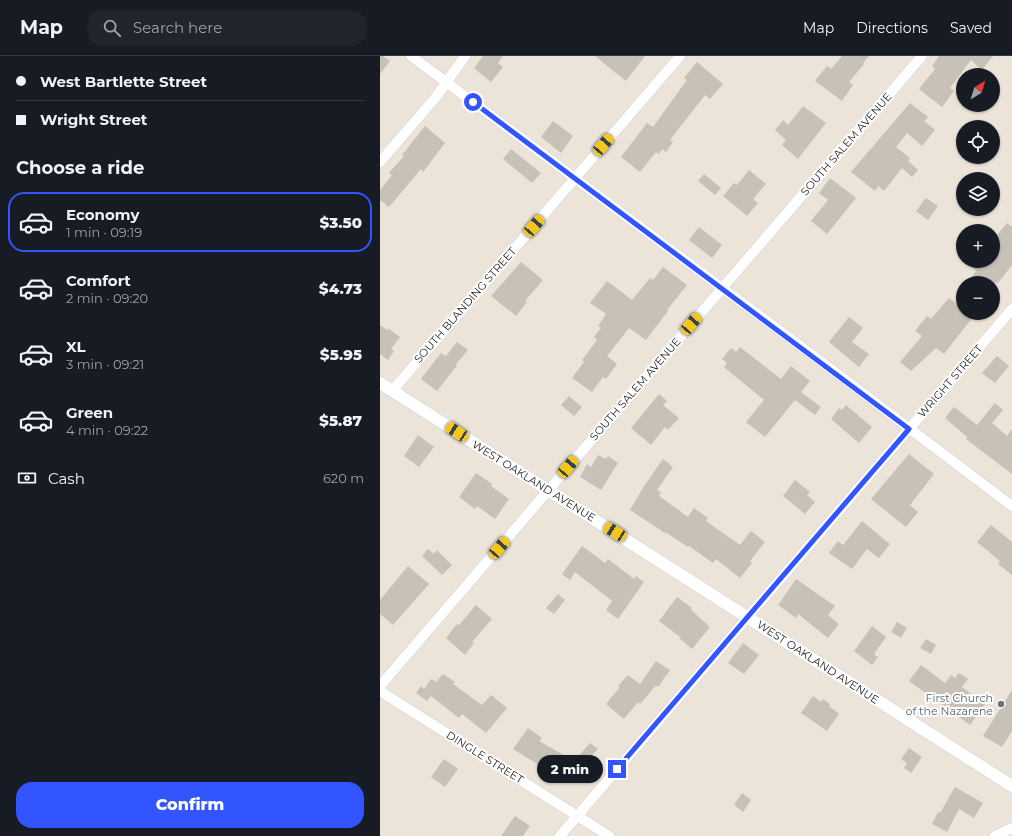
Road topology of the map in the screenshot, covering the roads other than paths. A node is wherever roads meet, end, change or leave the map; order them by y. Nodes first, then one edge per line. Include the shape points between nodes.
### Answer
1 (411, 56) edge
2 (465, 56) edge
3 (680, 56) edge
4 (922, 56) edge
5 (447, 83) junction
6 (380, 162) edge
7 (574, 178) junction
8 (722, 288) junction
9 (1012, 309) edge
10 (380, 383) edge
11 (392, 391) junction
12 (909, 429) junction
13 (548, 490) junction
14 (1012, 506) edge
15 (748, 617) junction
16 (380, 686) edge
17 (380, 691) edge
18 (1012, 786) edge
19 (577, 816) junction
20 (1012, 828) edge
21 (560, 836) edge
22 (610, 836) edge
23 (995, 836) edge

1 - 5 street
2 - 5 street
3 - 7 street, SOUTH BLANDING STREET
4 - 8 street, SOUTH SALEM AVENUE
5 - 6 street
5 - 7 street
7 - 8 street
7 - 11 street, SOUTH BLANDING STREET
8 - 12 street
8 - 13 street, SOUTH SALEM AVENUE
9 - 12 street, WRIGHT STREET
10 - 11 street, WEST OAKLAND AVENUE
11 - 13 street, WEST OAKLAND AVENUE
12 - 14 street
12 - 15 street, WRIGHT STREET
13 - 15 street, WEST OAKLAND AVENUE
13 - 16 street, SOUTH SALEM AVENUE
15 - 18 street, WEST OAKLAND AVENUE
15 - 19 street, WRIGHT STREET
17 - 19 street, DINGLE STREET
19 - 21 street, WRIGHT STREET
19 - 22 street, DINGLE STREET
20 - 23 street

